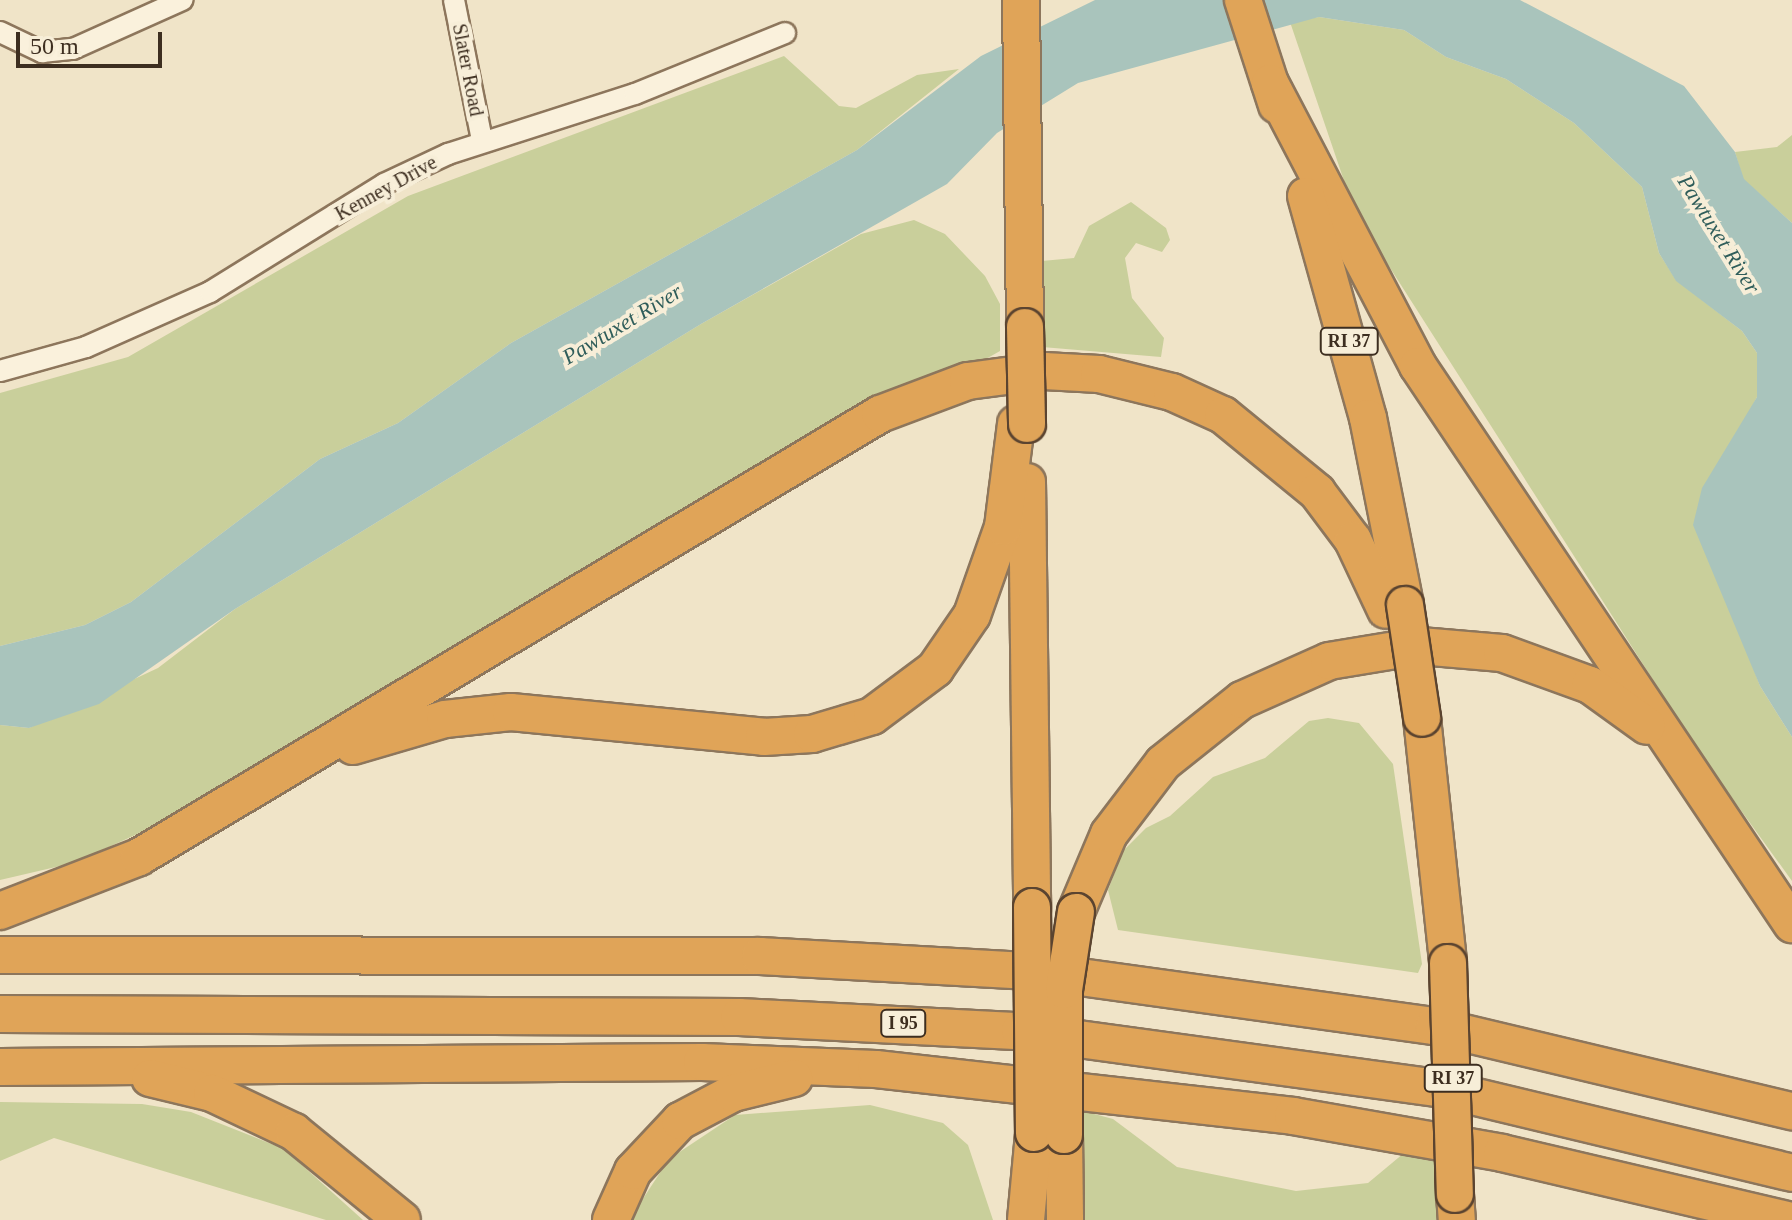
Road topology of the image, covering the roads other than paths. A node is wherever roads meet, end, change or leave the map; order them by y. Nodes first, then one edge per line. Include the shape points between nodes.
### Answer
1 (182, 0) edge
2 (454, 0) edge
3 (1021, 0) edge
4 (1243, 0) edge
5 (0, 32) edge
6 (785, 33) dead end
7 (1270, 83) junction
8 (482, 140) junction
9 (0, 371) edge
10 (1021, 424) junction
11 (1396, 607) junction
12 (1692, 774) junction
13 (201, 821) junction
14 (0, 911) edge
15 (1792, 924) edge
16 (0, 955) edge
17 (0, 1014) edge
18 (4, 1067) edge
19 (941, 1076) junction
20 (1792, 1111) edge
21 (1049, 1134) junction
22 (1792, 1173) edge
23 (1692, 1199) junction
24 (1455, 1211) edge
25 (402, 1220) edge
26 (611, 1220) edge
27 (1026, 1220) edge
28 (1035, 1220) edge
29 (1065, 1220) edge
30 (1749, 1220) edge
31 (1787, 1220) edge

1 - 5 street via 73,49 42,52
2 - 8 street, Slater Road
3 - 10 highway, bridge
4 - 7 highway, RI 37
6 - 8 street, Kenney Drive via 635,94
7 - 11 highway, RI 37 via 1349,343
7 - 12 highway via 1396,329
8 - 9 street, Kenney Drive via 384,184 239,276 150,321
10 - 13 highway via 1003,527 972,615 935,669 872,716 780,737 555,713 445,719 347,748
10 - 21 highway, bridge via 1032,907
11 - 13 highway via 1330,507 1241,425 1190,399 1119,378 1062,371 986,377 880,414
11 - 24 highway, RI 37, bridge via 1422,718 1448,963
12 - 15 highway
12 - 21 highway, bridge via 1619,703 1539,663 1441,646 1343,657 1256,692 1175,751 1118,820 1076,912
13 - 14 highway via 100,877
16 - 20 highway via 760,956 1044,972 1434,1026
17 - 22 highway, I 95 via 774,1017 1033,1032 1429,1087
18 - 19 highway via 727,1062
18 - 25 highway via 154,1078 227,1099 321,1149
19 - 23 highway via 1293,1116
19 - 26 highway via 789,1078 719,1099 655,1142
21 - 27 highway
21 - 28 highway
21 - 29 highway
23 - 30 highway
23 - 31 highway

